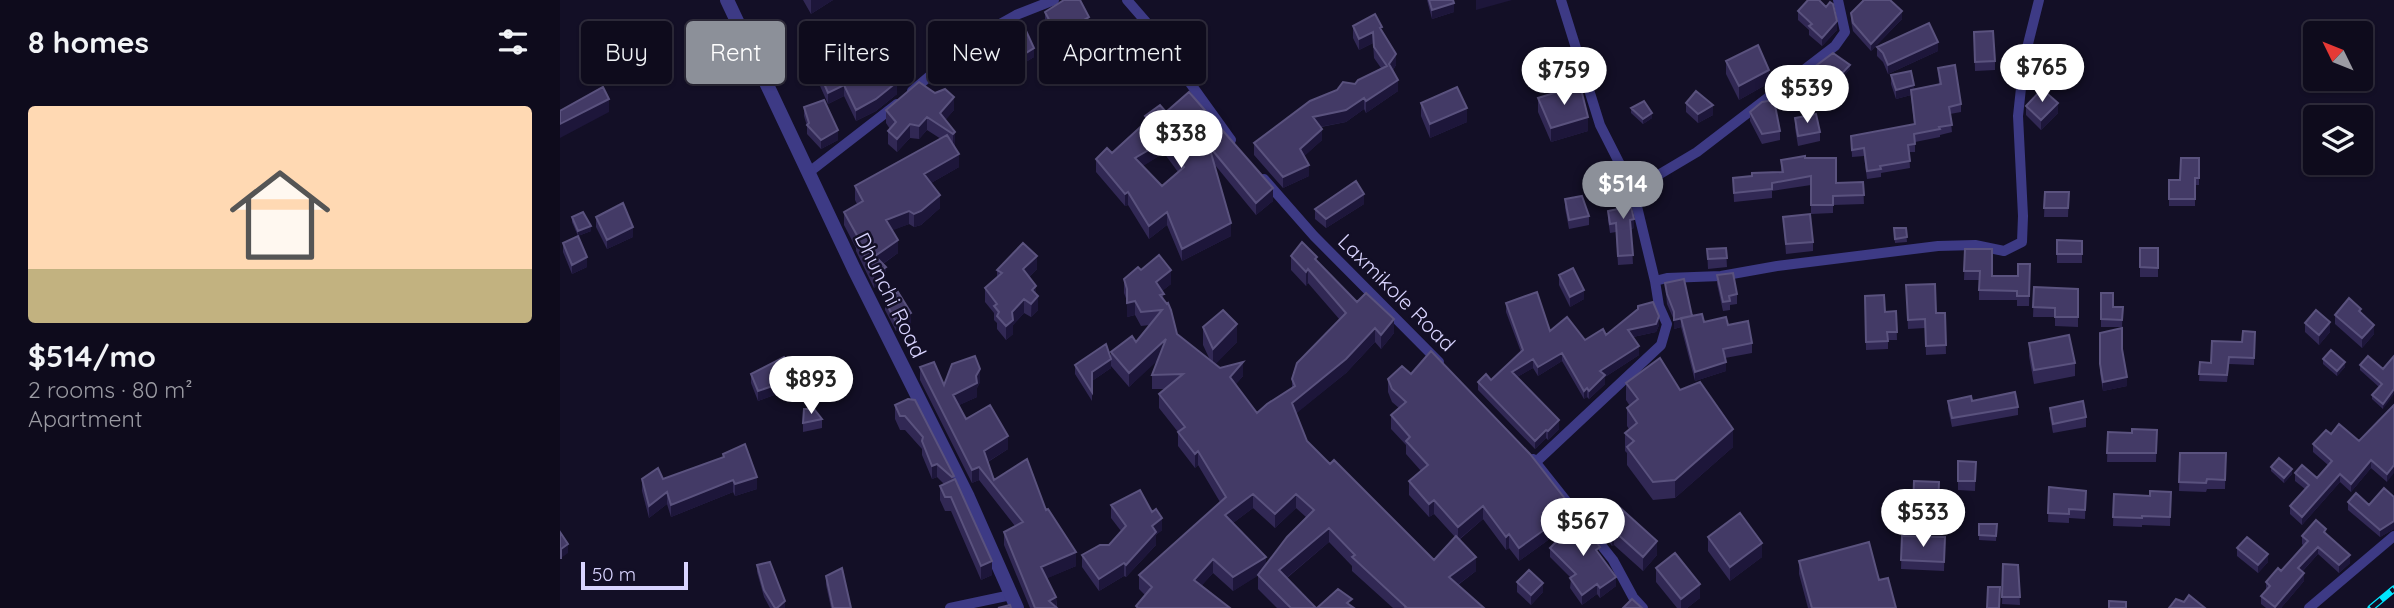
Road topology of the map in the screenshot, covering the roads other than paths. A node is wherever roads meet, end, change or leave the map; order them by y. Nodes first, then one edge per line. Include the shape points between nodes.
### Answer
1 (727, 0) edge
2 (1054, 0) edge
3 (1127, 0) edge
4 (1561, 0) edge
5 (1838, 0) edge
6 (2039, 0) edge
7 (1242, 154) edge
8 (808, 173) junction
9 (1260, 174) edge
10 (1633, 190) junction
11 (1655, 281) junction
12 (1451, 374) edge
13 (1523, 450) edge
14 (1536, 462) junction
15 (2394, 536) edge
16 (1014, 601) edge
17 (950, 608) edge
18 (1643, 608) edge
19 (2309, 608) edge

1 - 8 street, Dhunchi Road
2 - 8 street via 973,39
3 - 7 street
4 - 10 street via 1600,125
5 - 10 street via 1845,32 1835,46 1697,152
6 - 11 street via 2024,60 2018,116 2022,242 2004,251 1975,245 1938,246
8 - 16 street, Dhunchi Road via 968,497
9 - 12 street, Laxmikole Road via 1314,236
10 - 11 street
11 - 14 street via 1667,324 1661,345
13 - 14 street
14 - 18 street via 1614,560
15 - 19 street
16 - 17 street

